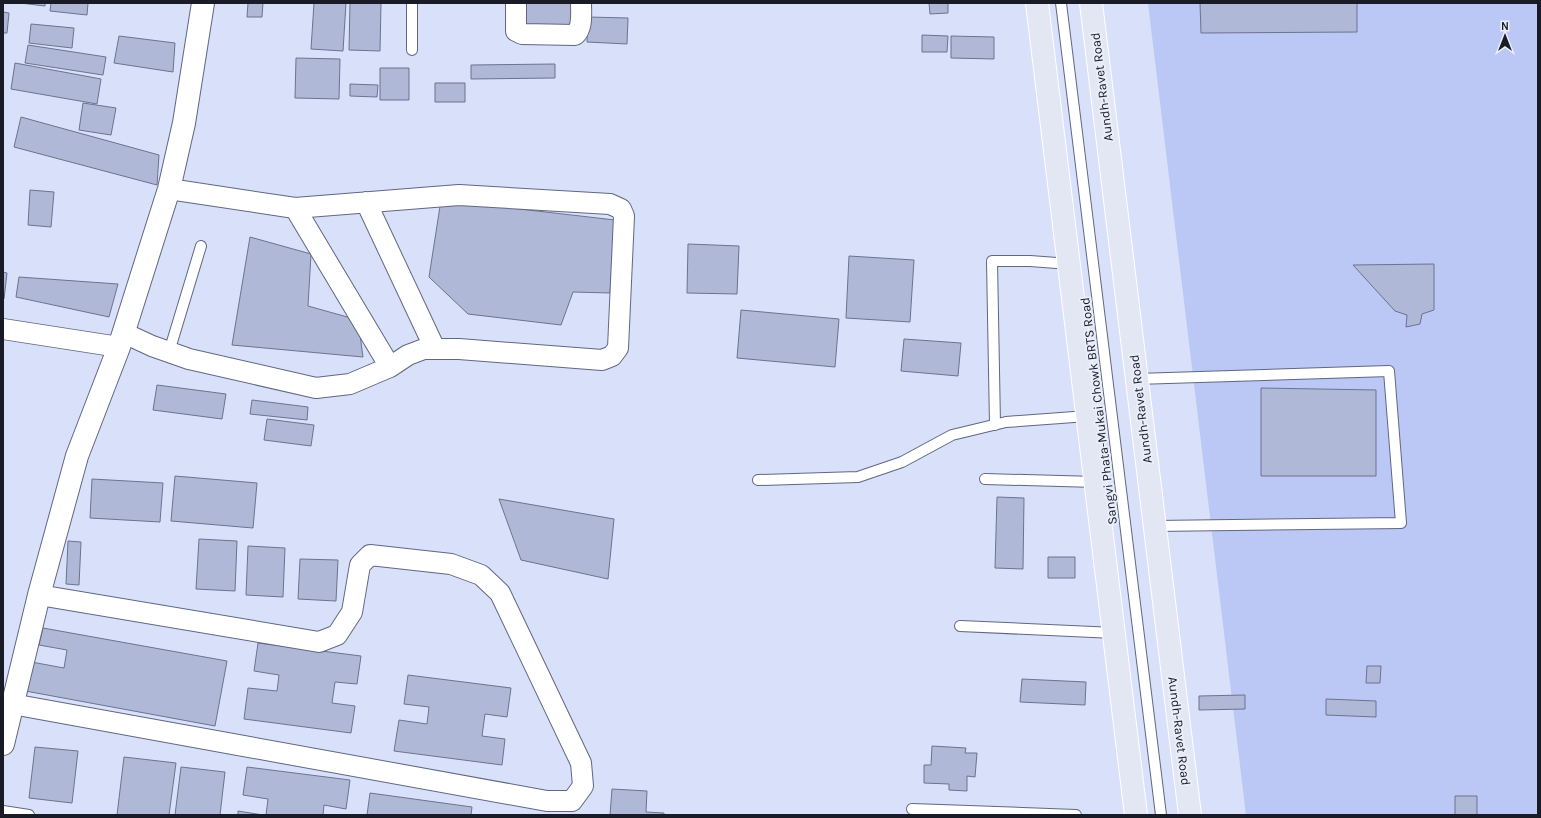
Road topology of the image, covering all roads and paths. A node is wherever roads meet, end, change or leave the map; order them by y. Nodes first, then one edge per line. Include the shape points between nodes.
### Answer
1 (203, 3) edge
2 (412, 3) edge
3 (516, 3) edge
4 (581, 3) edge
5 (1037, 3) edge
6 (1061, 3) edge
7 (1091, 3) edge
8 (412, 50) dead end
9 (169, 189) junction
10 (366, 202) junction
11 (295, 208) junction
12 (201, 246) dead end
13 (1070, 264) junction
14 (3, 329) edge
15 (122, 340) junction
16 (435, 349) junction
17 (169, 352) junction
18 (390, 367) junction
19 (1136, 378) junction
20 (1088, 416) junction
21 (995, 425) junction
22 (986, 479) dead end
23 (758, 480) dead end
24 (1096, 482) junction
25 (1154, 526) junction
26 (39, 595) junction
27 (960, 626) dead end
28 (1115, 633) junction
29 (12, 704) junction
30 (3, 744) edge
31 (912, 809) dead end
32 (3, 811) edge
33 (29, 815) edge
34 (1076, 815) edge
35 (1136, 815) edge
36 (1161, 815) edge
37 (1190, 815) edge

1 - 9 street via 184,123
2 - 8 lane
3 - 4 street via 516,31 522,34 575,35 579,32
5 - 13 main road
6 - 36 lane, Sangvi Phata-Mukai Chowk BRTS Road
7 - 19 main road, Aundh-Ravet Road
9 - 11 street
9 - 15 street
10 - 11 street
10 - 16 street
10 - 16 street via 459,195 610,204 621,209 624,216 618,348 612,356 602,360
11 - 18 street
12 - 17 lane
13 - 20 main road
13 - 21 lane via 992,261
14 - 15 street
15 - 17 street
15 - 26 street via 77,456
16 - 18 street via 424,349 408,355
17 - 18 street via 189,359 316,388 350,384
19 - 25 main road, Aundh-Ravet Road
19 - 25 lane via 1389,371 1401,523
20 - 21 lane
20 - 24 main road
21 - 23 lane via 952,435 902,462 858,477
22 - 24 lane
24 - 28 main road
25 - 37 main road, Aundh-Ravet Road
26 - 29 street
26 - 29 street via 319,642 337,635 352,612 360,565 370,556 451,564 481,575 500,593 581,763 583,786 572,800 547,801
27 - 28 lane
28 - 35 main road
29 - 30 street
31 - 34 lane
32 - 33 lane

